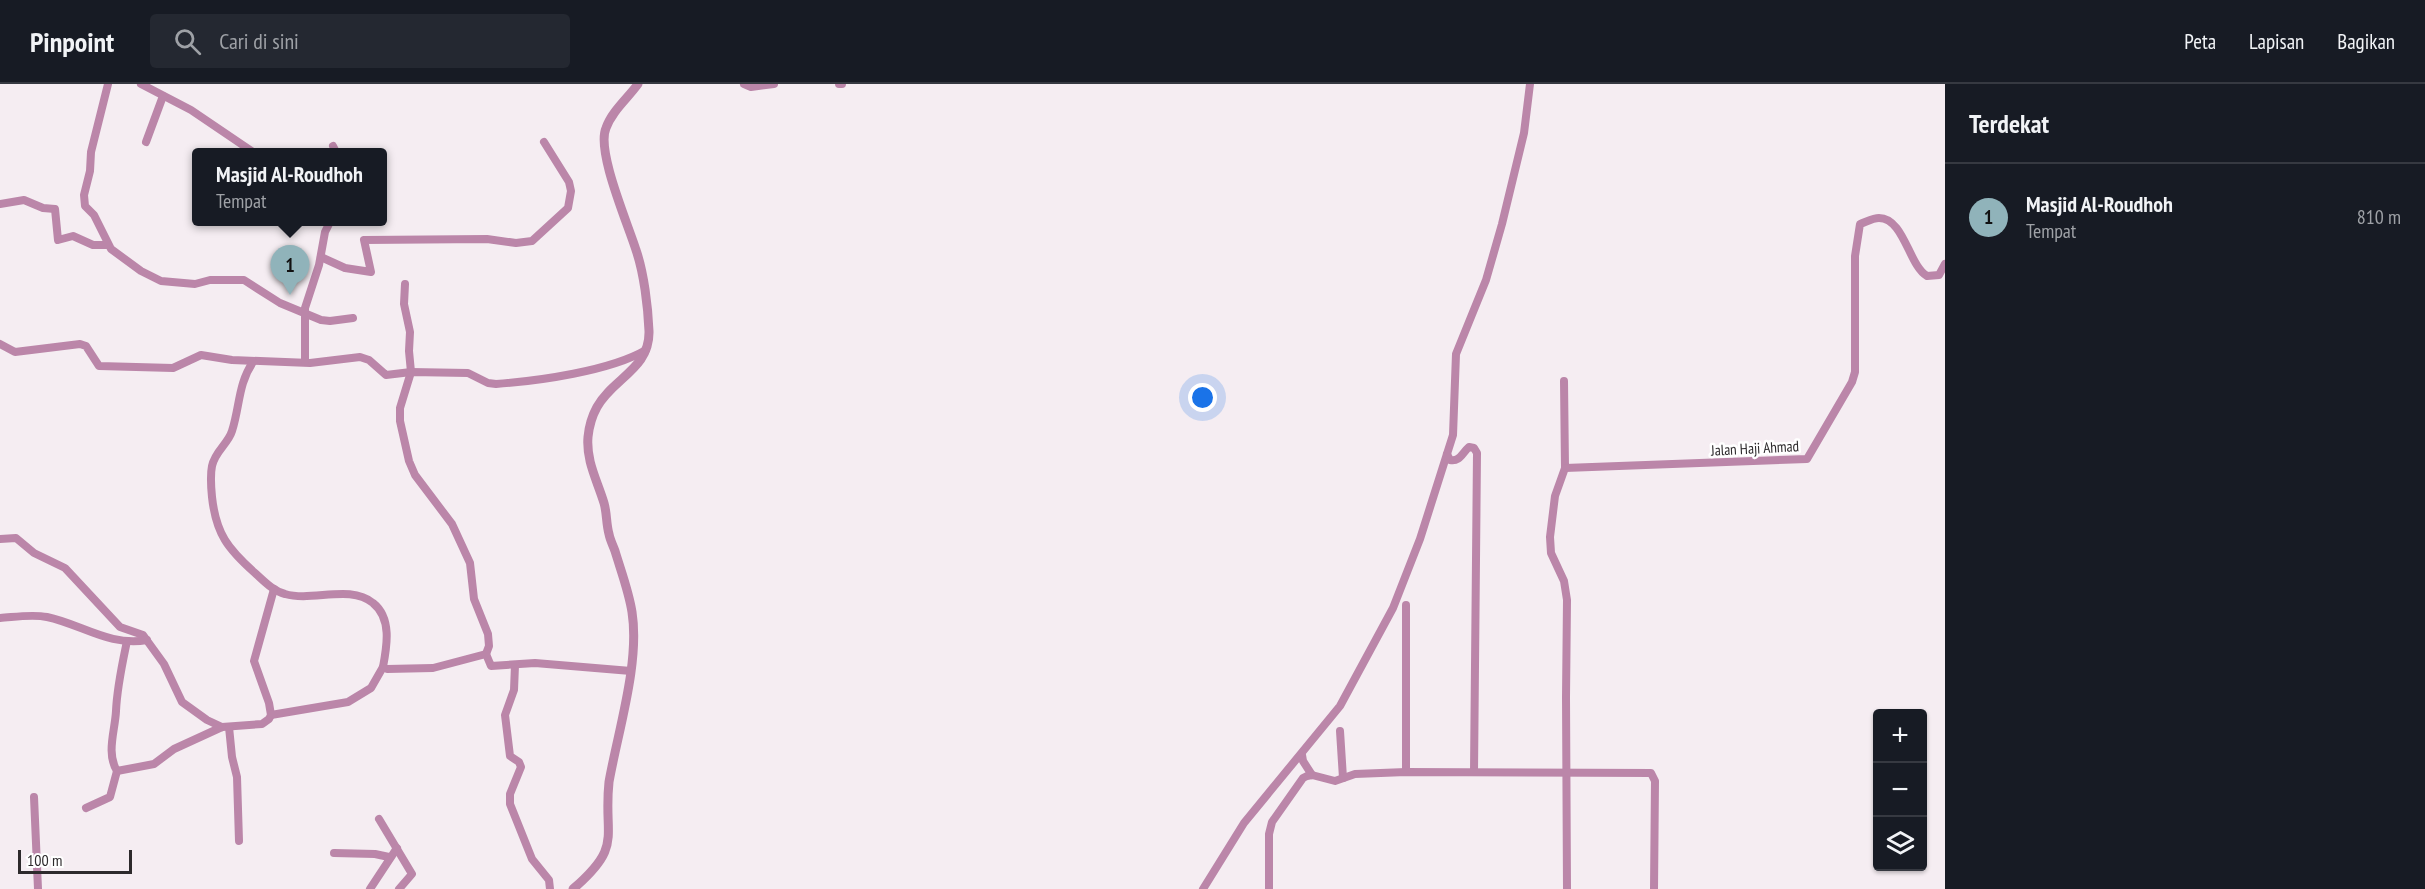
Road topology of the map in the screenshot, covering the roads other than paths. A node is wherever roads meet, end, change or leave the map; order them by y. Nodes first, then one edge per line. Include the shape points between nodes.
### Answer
1 (108, 84) edge
2 (141, 84) edge
3 (638, 84) edge
4 (744, 84) edge
5 (774, 84) edge
6 (1530, 84) edge
7 (163, 96) junction
8 (146, 142) dead end
9 (543, 142) dead end
10 (247, 148) edge
11 (0, 204) edge
12 (328, 226) edge
13 (108, 245) junction
14 (321, 257) junction
15 (1945, 264) edge
16 (405, 284) dead end
17 (304, 314) junction
18 (353, 318) dead end
19 (0, 344) edge
20 (646, 350) junction
21 (253, 362) junction
22 (305, 362) junction
23 (411, 372) junction
24 (1564, 381) dead end
25 (1447, 454) junction
26 (1565, 468) junction
27 (0, 539) edge
28 (274, 590) junction
29 (1406, 605) dead end
30 (0, 618) edge
31 (147, 640) junction
32 (128, 641) junction
33 (486, 654) junction
34 (515, 665) junction
35 (383, 667) junction
36 (631, 671) junction
37 (271, 715) junction
38 (226, 727) junction
39 (1340, 731) dead end
40 (1302, 755) junction
41 (117, 771) junction
42 (1406, 772) junction
43 (1474, 772) junction
44 (1566, 772) junction
45 (1312, 775) junction
46 (1343, 778) junction
47 (34, 797) dead end
48 (86, 808) dead end
49 (379, 819) dead end
50 (239, 841) dead end
51 (397, 848) junction
52 (334, 853) dead end
53 (389, 857) junction
54 (38, 889) edge
55 (370, 889) edge
56 (399, 889) edge
57 (550, 889) edge
58 (573, 889) edge
59 (1203, 889) edge
60 (1269, 889) edge
61 (1567, 889) edge
62 (1654, 889) edge

1 - 13 street via 84,195
2 - 7 street
3 - 20 street via 609,121 604,140 612,180 638,256 647,312
4 - 5 street
6 - 25 street via 1524,133 1499,234 1486,280 1456,354 1454,424
7 - 8 street
7 - 10 street
9 - 14 street via 571,191 568,208 532,241 364,240 371,272 345,268
11 - 13 street via 24,200 55,209 58,240 73,236 93,245
12 - 14 street
13 - 17 street via 156,280 183,284 213,279 244,280
14 - 17 street
15 - 26 street, Jalan Haji Ahmad via 1939,275 1928,276 1886,220 1878,218 1860,224 1854,256 1855,372 1807,459
16 - 23 street
17 - 18 street via 330,321
17 - 22 street
19 - 21 street via 15,352 25,352 80,344 86,346 99,366 110,368 173,368 201,355
20 - 23 street via 632,358 515,383 488,383 468,373
20 - 36 street via 637,367 597,407 588,444 590,465 632,613
21 - 22 street
21 - 28 street via 240,389 232,431 212,463 211,485 214,515 225,543
22 - 23 street via 360,357 386,375
23 - 33 street via 399,412 409,461 422,486 452,524 470,563 474,599 488,634
24 - 26 street
25 - 40 street via 1420,539 1389,615 1340,706
25 - 43 street via 1453,461 1469,447 1477,453
26 - 44 street via 1555,496 1550,537 1551,553 1564,581 1567,600
27 - 31 street via 16,538 34,553 65,568 113,620
28 - 35 street via 292,595 363,596 377,607 385,623
28 - 37 street via 254,661
29 - 42 street
30 - 32 street via 47,617
31 - 32 street
31 - 38 street via 164,664 182,702 207,720
32 - 41 street via 118,681 112,736
33 - 34 street via 491,666
33 - 35 street via 434,668
34 - 36 street via 557,664
34 - 57 street via 514,690 505,716 510,756 521,767 510,804 532,858 549,880
35 - 37 street via 371,688 348,702
36 - 58 street via 609,782 608,846 598,864
37 - 38 street via 262,724
38 - 41 street via 174,749 154,764
38 - 50 street via 237,777
39 - 46 street
40 - 45 street
40 - 59 street via 1244,823
41 - 48 street via 110,797
42 - 43 street
42 - 46 street
43 - 44 street
44 - 61 street
44 - 62 street via 1653,775
45 - 46 street via 1329,780
45 - 60 street via 1303,778 1272,822
47 - 54 street
49 - 51 street
51 - 53 street
51 - 56 street via 412,874
52 - 53 street
53 - 55 street

